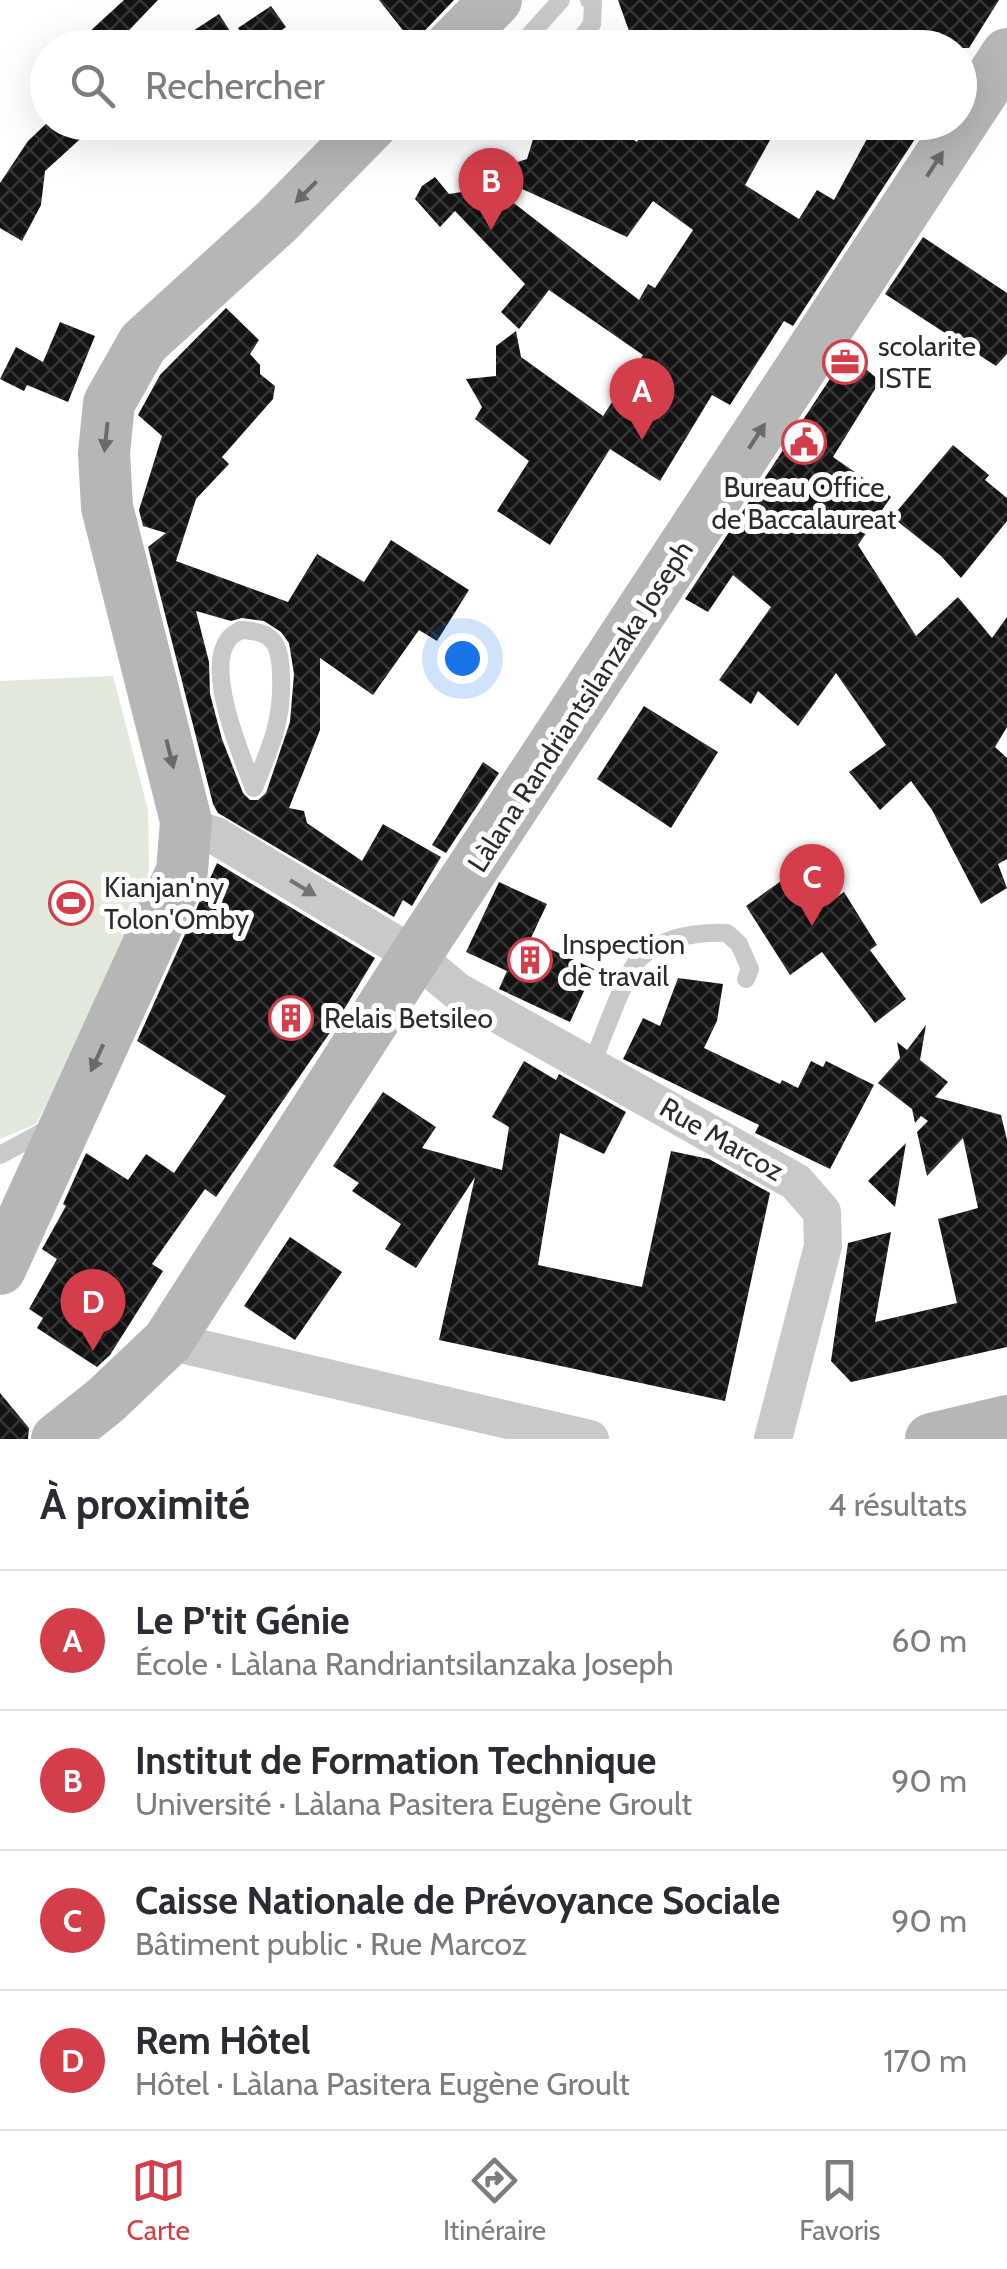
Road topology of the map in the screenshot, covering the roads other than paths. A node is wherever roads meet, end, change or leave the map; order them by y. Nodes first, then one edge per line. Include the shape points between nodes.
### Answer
1 (496, 0) edge
2 (561, 0) edge
3 (589, 0) edge
4 (467, 30) edge
5 (534, 30) edge
6 (588, 30) edge
7 (1007, 54) edge
8 (977, 100) edge
9 (356, 140) edge
10 (951, 140) edge
11 (253, 787) joint
12 (199, 824) junction
13 (416, 956) junction
14 (746, 979) dead end
15 (592, 1064) junction
16 (70, 1116) junction
17 (0, 1155) edge
18 (0, 1270) edge
19 (168, 1341) junction
20 (1007, 1421) edge
21 (57, 1439) edge
22 (590, 1439) edge
23 (773, 1439) edge
24 (931, 1439) edge

1 - 4 street
2 - 5 lane
3 - 6 lane
8 -> 7 street, Làlana Randriantsilanzaka Joseph
9 -> 12 street via 144,343 110,403 107,507
13 -> 10 street, Làlana Randriantsilanzaka Joseph
11 - 11 lane via 281,716 280,652 274,640 241,630 228,640 221,678
12 -> 13 street, Rue Marcoz
12 -> 16 street
13 - 15 street, Rue Marcoz via 457,991
13 - 19 street, Làlana Randriantsilanzaka Joseph
14 - 15 lane via 750,969 727,933 668,941 637,960
15 - 23 street, Rue Marcoz via 796,1182 822,1212 823,1246
16 - 17 lane
16 - 18 street
19 - 21 street, Làlana Randriantsilanzaka Joseph
19 - 22 street
20 - 24 street

